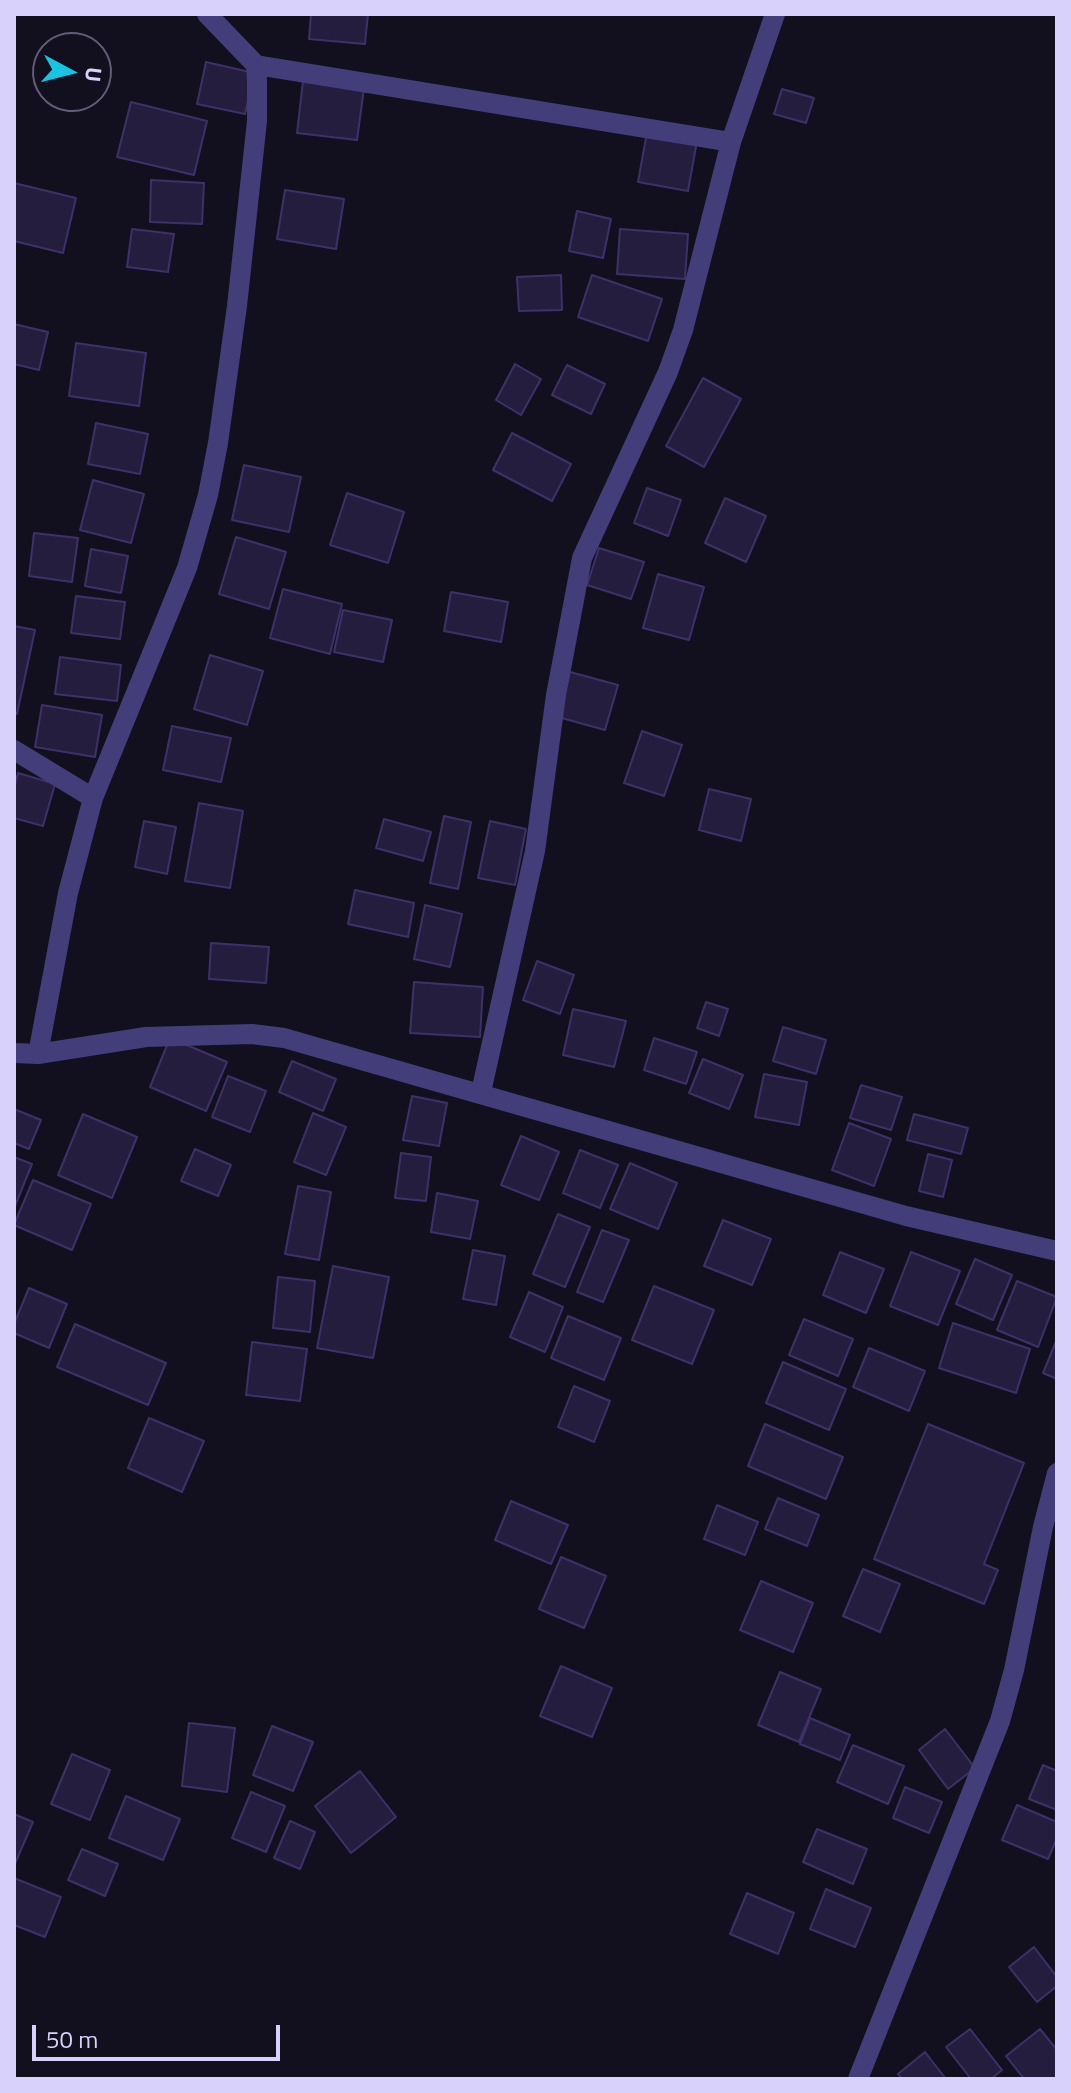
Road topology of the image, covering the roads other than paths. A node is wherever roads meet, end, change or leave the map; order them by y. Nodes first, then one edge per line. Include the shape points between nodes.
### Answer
1 (207, 14) edge
2 (775, 14) edge
3 (256, 65) junction
4 (731, 142) junction
5 (14, 750) edge
6 (93, 798) junction
7 (14, 1053) edge
8 (38, 1054) junction
9 (481, 1092) junction
10 (1057, 1251) edge
11 (1057, 1473) edge
12 (858, 2079) edge

1 - 3 street
2 - 4 street
3 - 4 street
3 - 6 street via 257,121 239,291 208,495 187,568
4 - 9 street via 668,372 582,558 535,851
5 - 6 street
6 - 8 street via 68,893
7 - 8 street
8 - 9 street via 146,1037 252,1034
9 - 10 street via 906,1216
11 - 12 street via 1000,1721

